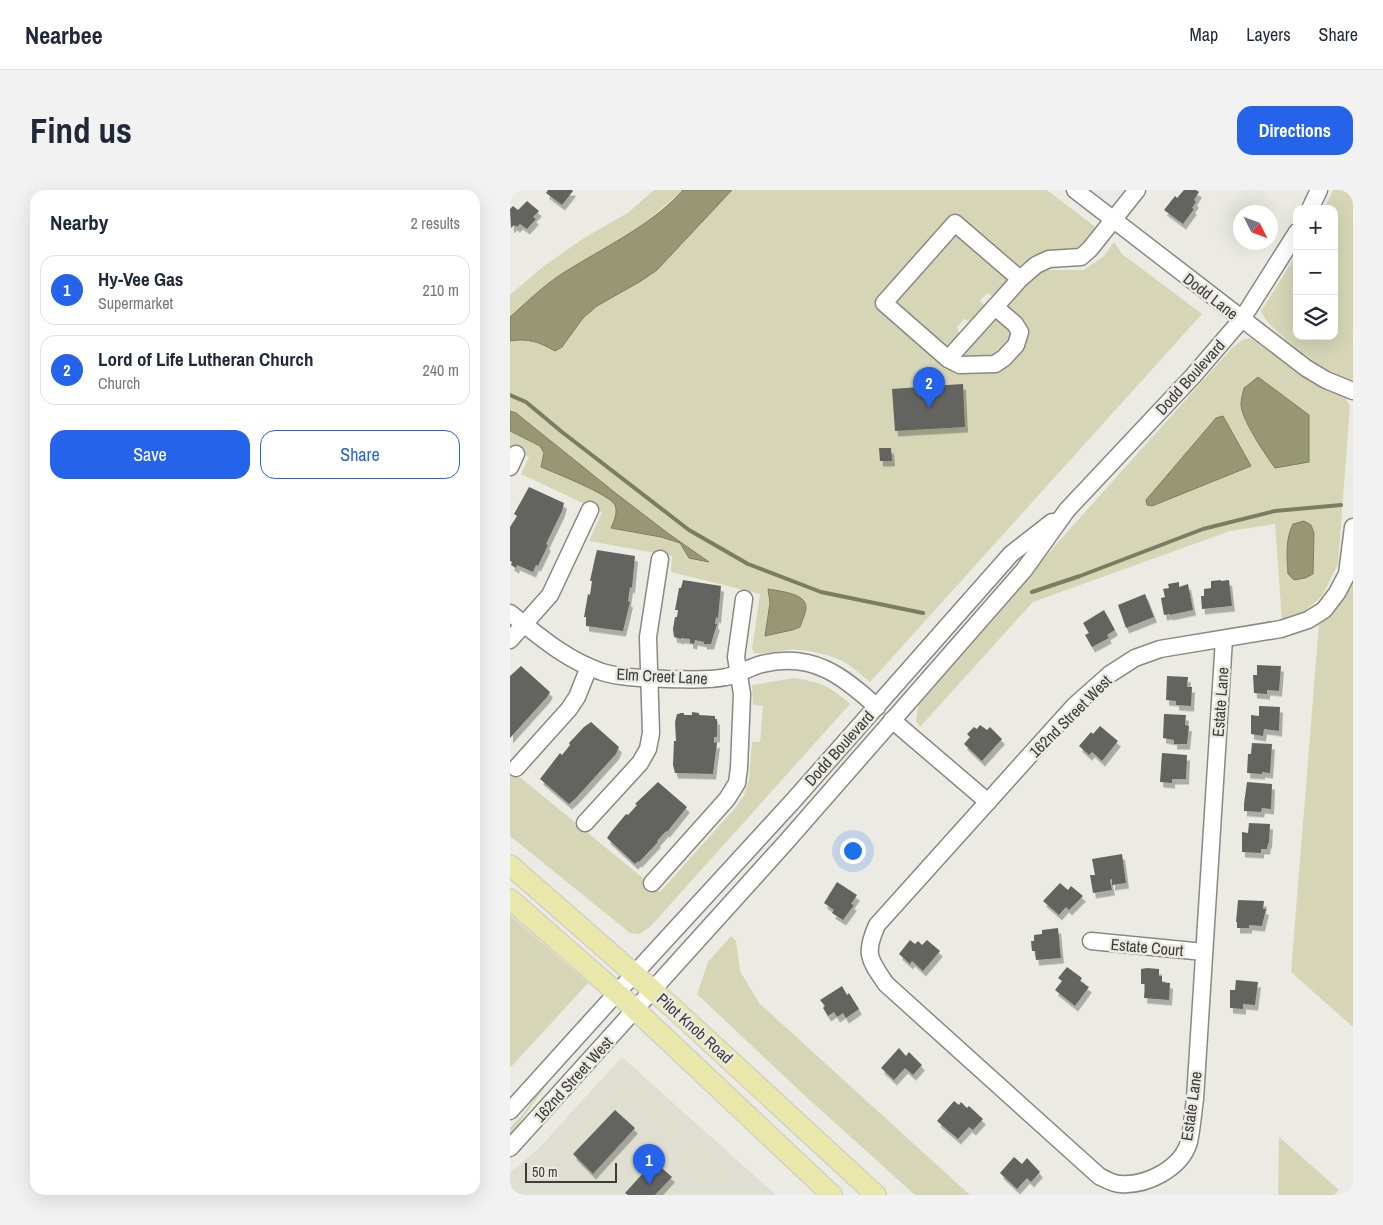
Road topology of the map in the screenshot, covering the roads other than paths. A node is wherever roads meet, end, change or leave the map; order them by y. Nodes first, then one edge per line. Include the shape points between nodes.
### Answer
1 (1075, 190) edge
2 (1137, 190) edge
3 (1319, 190) edge
4 (1312, 205) edge
5 (1114, 220) junction
6 (1293, 238) edge
7 (1020, 279) junction
8 (995, 307) junction
9 (1242, 319) junction
10 (948, 360) junction
11 (1353, 391) edge
12 (590, 510) dead end
13 (1067, 510) junction
14 (1353, 527) edge
15 (660, 559) dead end
16 (744, 599) dead end
17 (510, 613) edge
18 (525, 624) junction
19 (1224, 639) junction
20 (510, 640) edge
21 (589, 667) junction
22 (740, 673) junction
23 (648, 678) junction
24 (877, 706) junction
25 (892, 720) junction
26 (516, 768) dead end
27 (988, 802) junction
28 (585, 823) dead end
29 (510, 865) edge
30 (652, 883) dead end
31 (510, 898) edge
32 (877, 925) joint
33 (1091, 941) dead end
34 (1204, 952) junction
35 (634, 973) junction
36 (653, 990) junction
37 (616, 993) junction
38 (635, 1010) junction
39 (510, 1111) edge
40 (510, 1148) edge
41 (832, 1195) edge
42 (876, 1195) edge

1 - 5 street, Dodd Lane
2 - 5 street
3 - 4 street
5 - 7 street via 1081,257 1049,259 1036,264
5 - 9 street, Dodd Lane
6 - 9 street, Dodd Boulevard
7 - 8 street
7 - 10 street via 956,223 884,303
8 - 10 street
8 - 10 street via 1020,332 1016,345 995,364 960,365
9 - 11 street, Dodd Lane via 1306,368
9 - 13 street, Dodd Boulevard
12 - 18 street via 550,595
13 - 24 street, Dodd Boulevard via 1011,554
13 - 25 street, Dodd Boulevard via 1024,570
14 - 19 street, 162nd Street West via 1347,574 1324,610 1308,620 1281,629
15 - 23 street via 648,637
16 - 22 street via 736,657
17 - 18 street, Elm Creet Lane
18 - 20 street
18 - 21 street, Elm Creet Lane via 556,649
19 - 27 street, 162nd Street West via 1160,649 1135,658 1110,674 1074,706
19 - 34 street, Estate Lane
21 - 23 street, Elm Creet Lane via 625,677
21 - 26 street via 568,710
22 - 23 street, Elm Creet Lane via 705,680
22 - 24 street, Elm Creet Lane via 762,664 790,661 816,664 837,674
22 - 30 street via 742,694 736,783 727,799
23 - 28 street via 651,733 648,749 640,763
24 - 35 street, Dodd Boulevard
25 - 27 street
25 - 36 street, Dodd Boulevard
27 - 32 street, 162nd Street West
29 - 35 main road, Pilot Knob Road
31 - 37 main road, Pilot Knob Road
32 - 34 street, Estate Lane via 869,942 870,961 886,984 1098,1176 1118,1184 1137,1184 1159,1176 1178,1160 1188,1144 1195,1099
33 - 34 street, Estate Court
35 - 36 main road, Pilot Knob Road
35 - 37 street, Dodd Boulevard
36 - 38 street, Dodd Boulevard
36 - 42 main road, Pilot Knob Road
37 - 38 main road, Pilot Knob Road
37 - 39 street, 162nd Street West
38 - 40 street, 162nd Street West
38 - 41 main road, Pilot Knob Road

